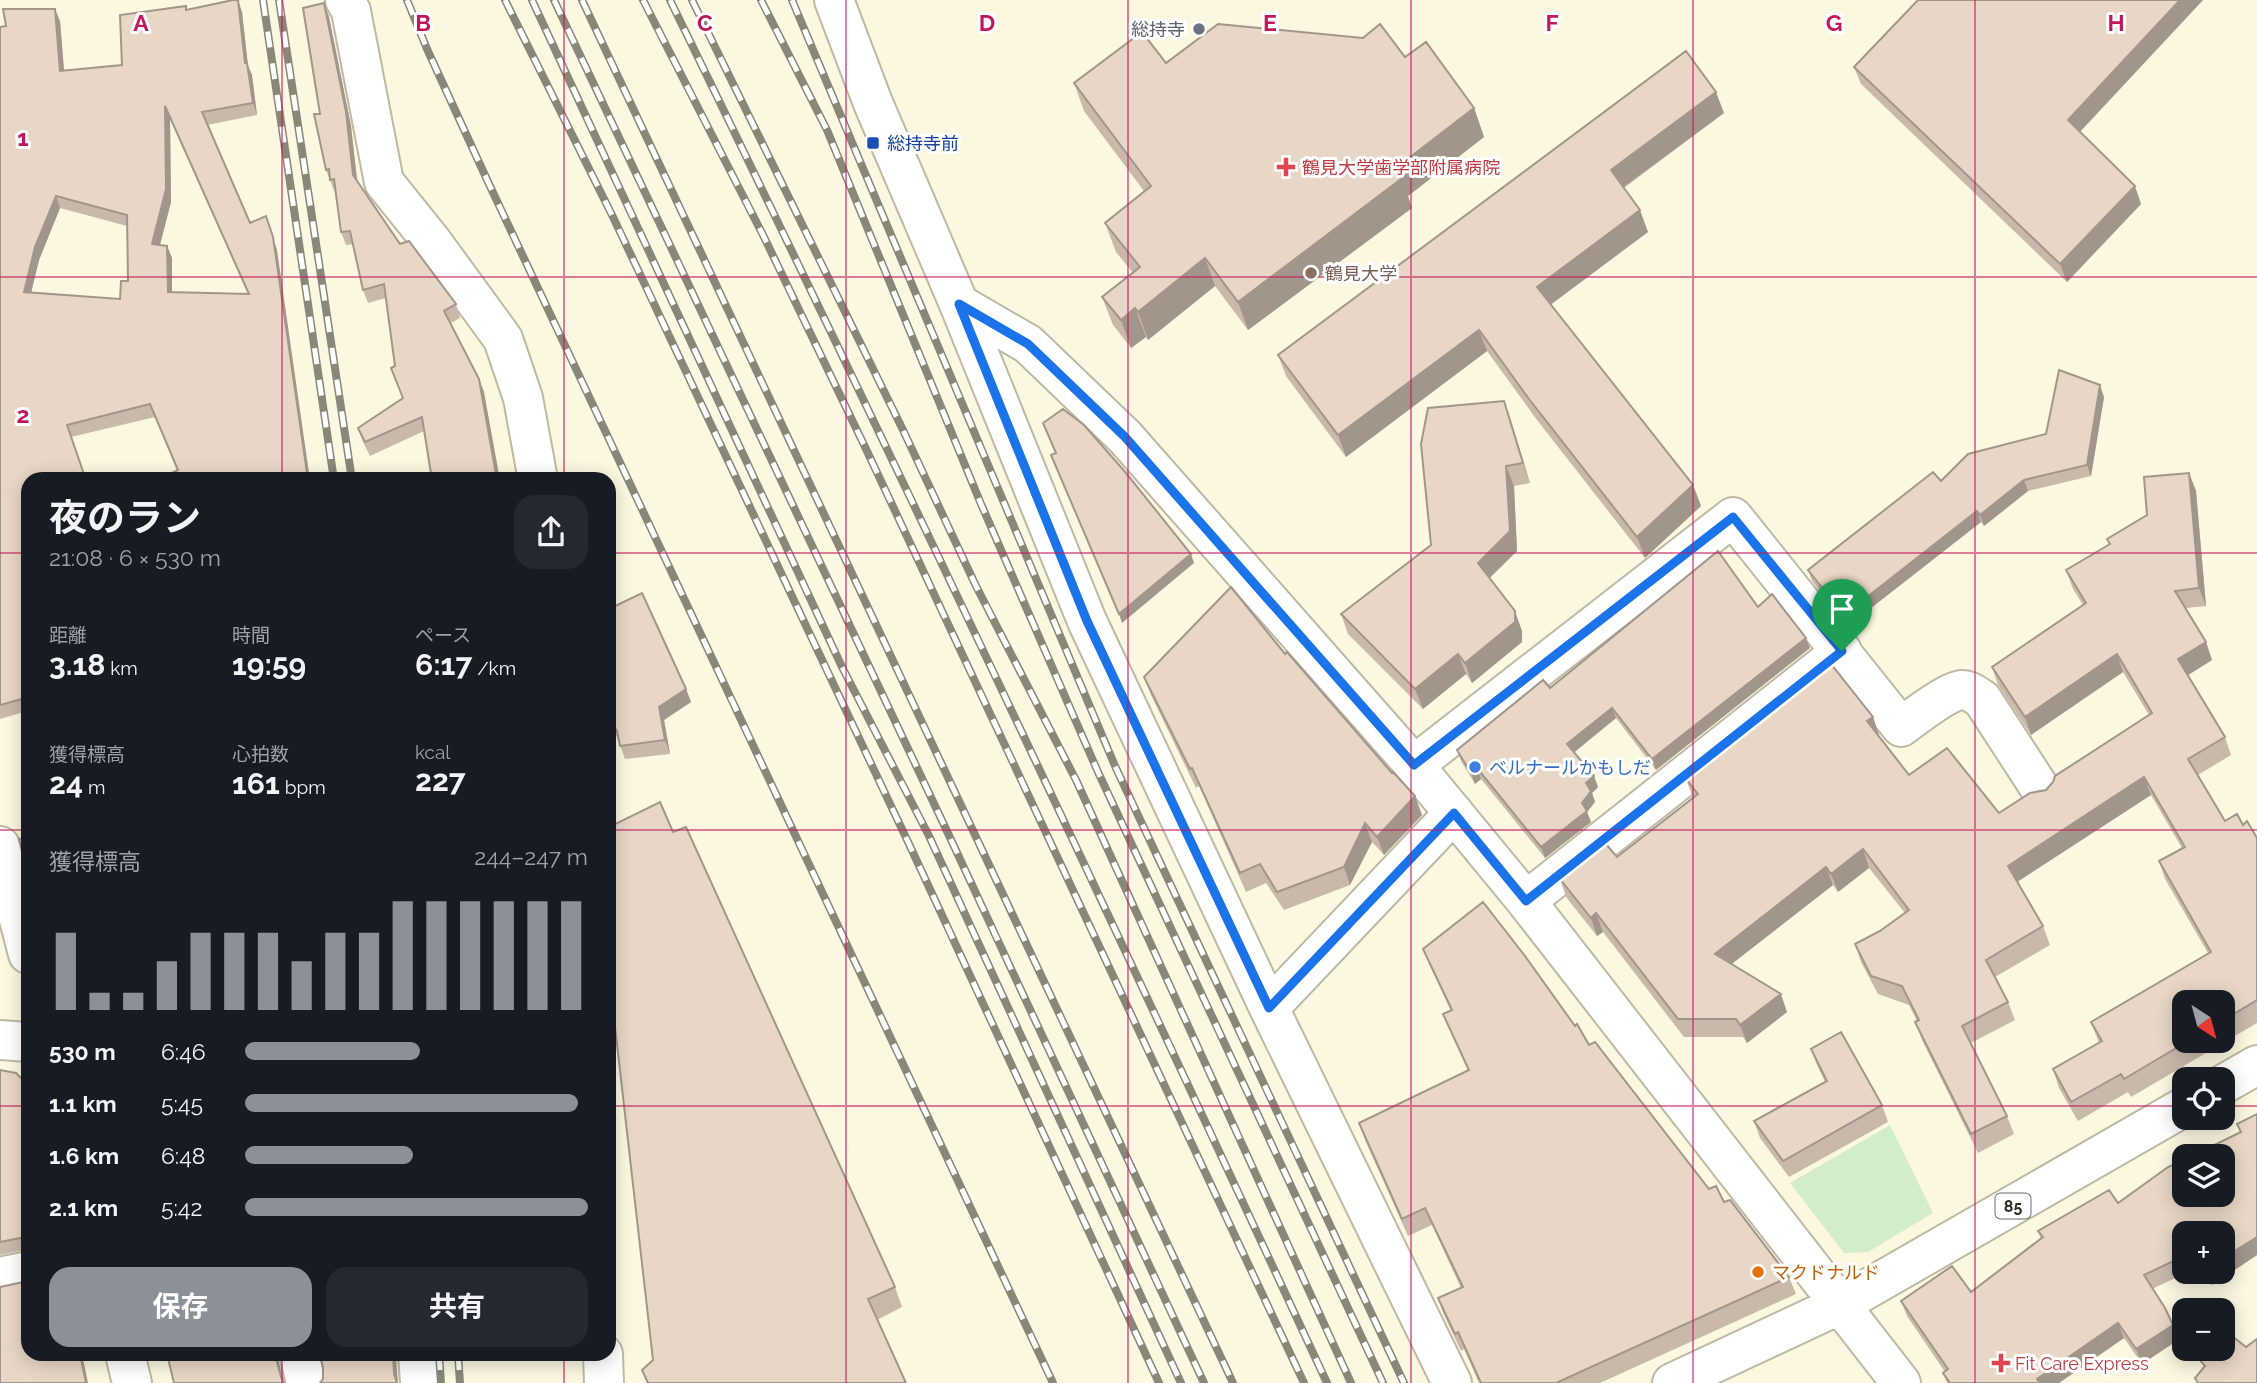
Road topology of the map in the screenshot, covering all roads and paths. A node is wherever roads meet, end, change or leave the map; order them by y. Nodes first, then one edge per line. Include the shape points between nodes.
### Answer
1 (345, 0) edge
2 (834, 0) edge
3 (959, 304) junction
4 (537, 472) edge
5 (1842, 651) junction
6 (1414, 765) junction
7 (2041, 790) edge
8 (1454, 813) junction
9 (0, 846) edge
10 (1526, 901) junction
11 (21, 927) edge
12 (1269, 1008) junction
13 (0, 1040) edge
14 (21, 1042) edge
15 (2257, 1065) edge
16 (2235, 1078) edge
17 (2172, 1114) edge
18 (21, 1273) edge
19 (0, 1277) edge
20 (1841, 1304) junction
21 (127, 1361) edge
22 (301, 1361) edge
23 (418, 1361) edge
24 (603, 1361) edge
25 (132, 1383) edge
26 (306, 1383) edge
27 (420, 1383) edge
28 (604, 1383) edge
29 (1452, 1383) edge
30 (1672, 1383) edge
31 (1901, 1383) edge

1 - 4 street via 351,11 384,182 503,339 523,398
2 - 3 street
3 - 6 street via 1028,344 1125,437
3 - 12 street via 1087,621
5 - 6 street via 1733,517
5 - 7 street via 1901,727 1952,693 1963,690 1982,699
5 - 10 street
6 - 8 street
8 - 10 street
8 - 12 street
9 - 11 street
10 - 20 street
12 - 29 street
13 - 14 street
15 - 16 street
17 - 20 street, 85
18 - 19 street
20 - 30 street
20 - 31 street
21 - 25 street
22 - 26 street
23 - 27 street
24 - 28 street

